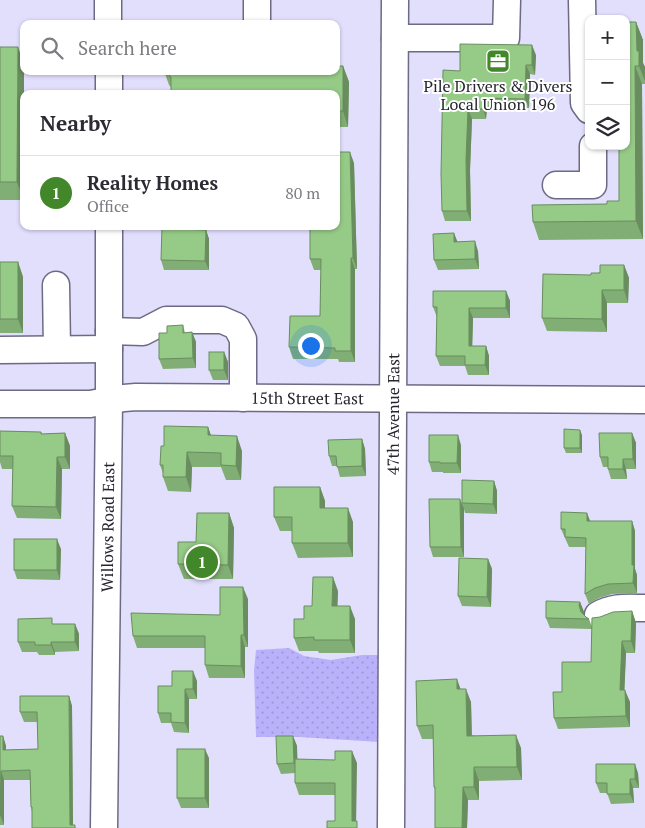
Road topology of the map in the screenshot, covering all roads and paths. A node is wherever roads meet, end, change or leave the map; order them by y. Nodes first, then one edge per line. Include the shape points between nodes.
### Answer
1 (108, 0) edge
2 (257, 0) edge
3 (395, 0) edge
4 (507, 0) edge
5 (582, 0) edge
6 (108, 20) edge
7 (257, 20) edge
8 (395, 38) junction
9 (108, 75) edge
10 (109, 90) edge
11 (585, 105) edge
12 (593, 150) edge
13 (556, 185) dead end
14 (109, 230) edge
15 (56, 285) dead end
16 (109, 340) junction
17 (57, 349) junction
18 (0, 350) edge
19 (243, 398) junction
20 (394, 399) junction
21 (109, 400) junction
22 (645, 400) edge
23 (0, 404) edge
24 (645, 608) edge
25 (598, 615) edge
26 (104, 828) edge
27 (391, 828) edge

1 - 6 street
2 - 7 street
3 - 8 street, 47th Avenue East
4 - 8 street via 506,38
5 - 11 street
8 - 20 street, 47th Avenue East
9 - 10 street
12 - 13 street via 593,185
14 - 16 street, Willows Road East
15 - 17 street
16 - 17 street
16 - 19 street via 143,332 166,320 222,320 236,326 243,339
16 - 21 street, Willows Road East
17 - 18 street
19 - 20 street, 15th Street East
19 - 21 street, 15th Street East via 136,397
20 - 22 street, 15th Street East
20 - 27 street, 47th Avenue East
21 - 23 street, 15th Street East via 83,404
21 - 26 street, Willows Road East
24 - 25 street via 613,608

